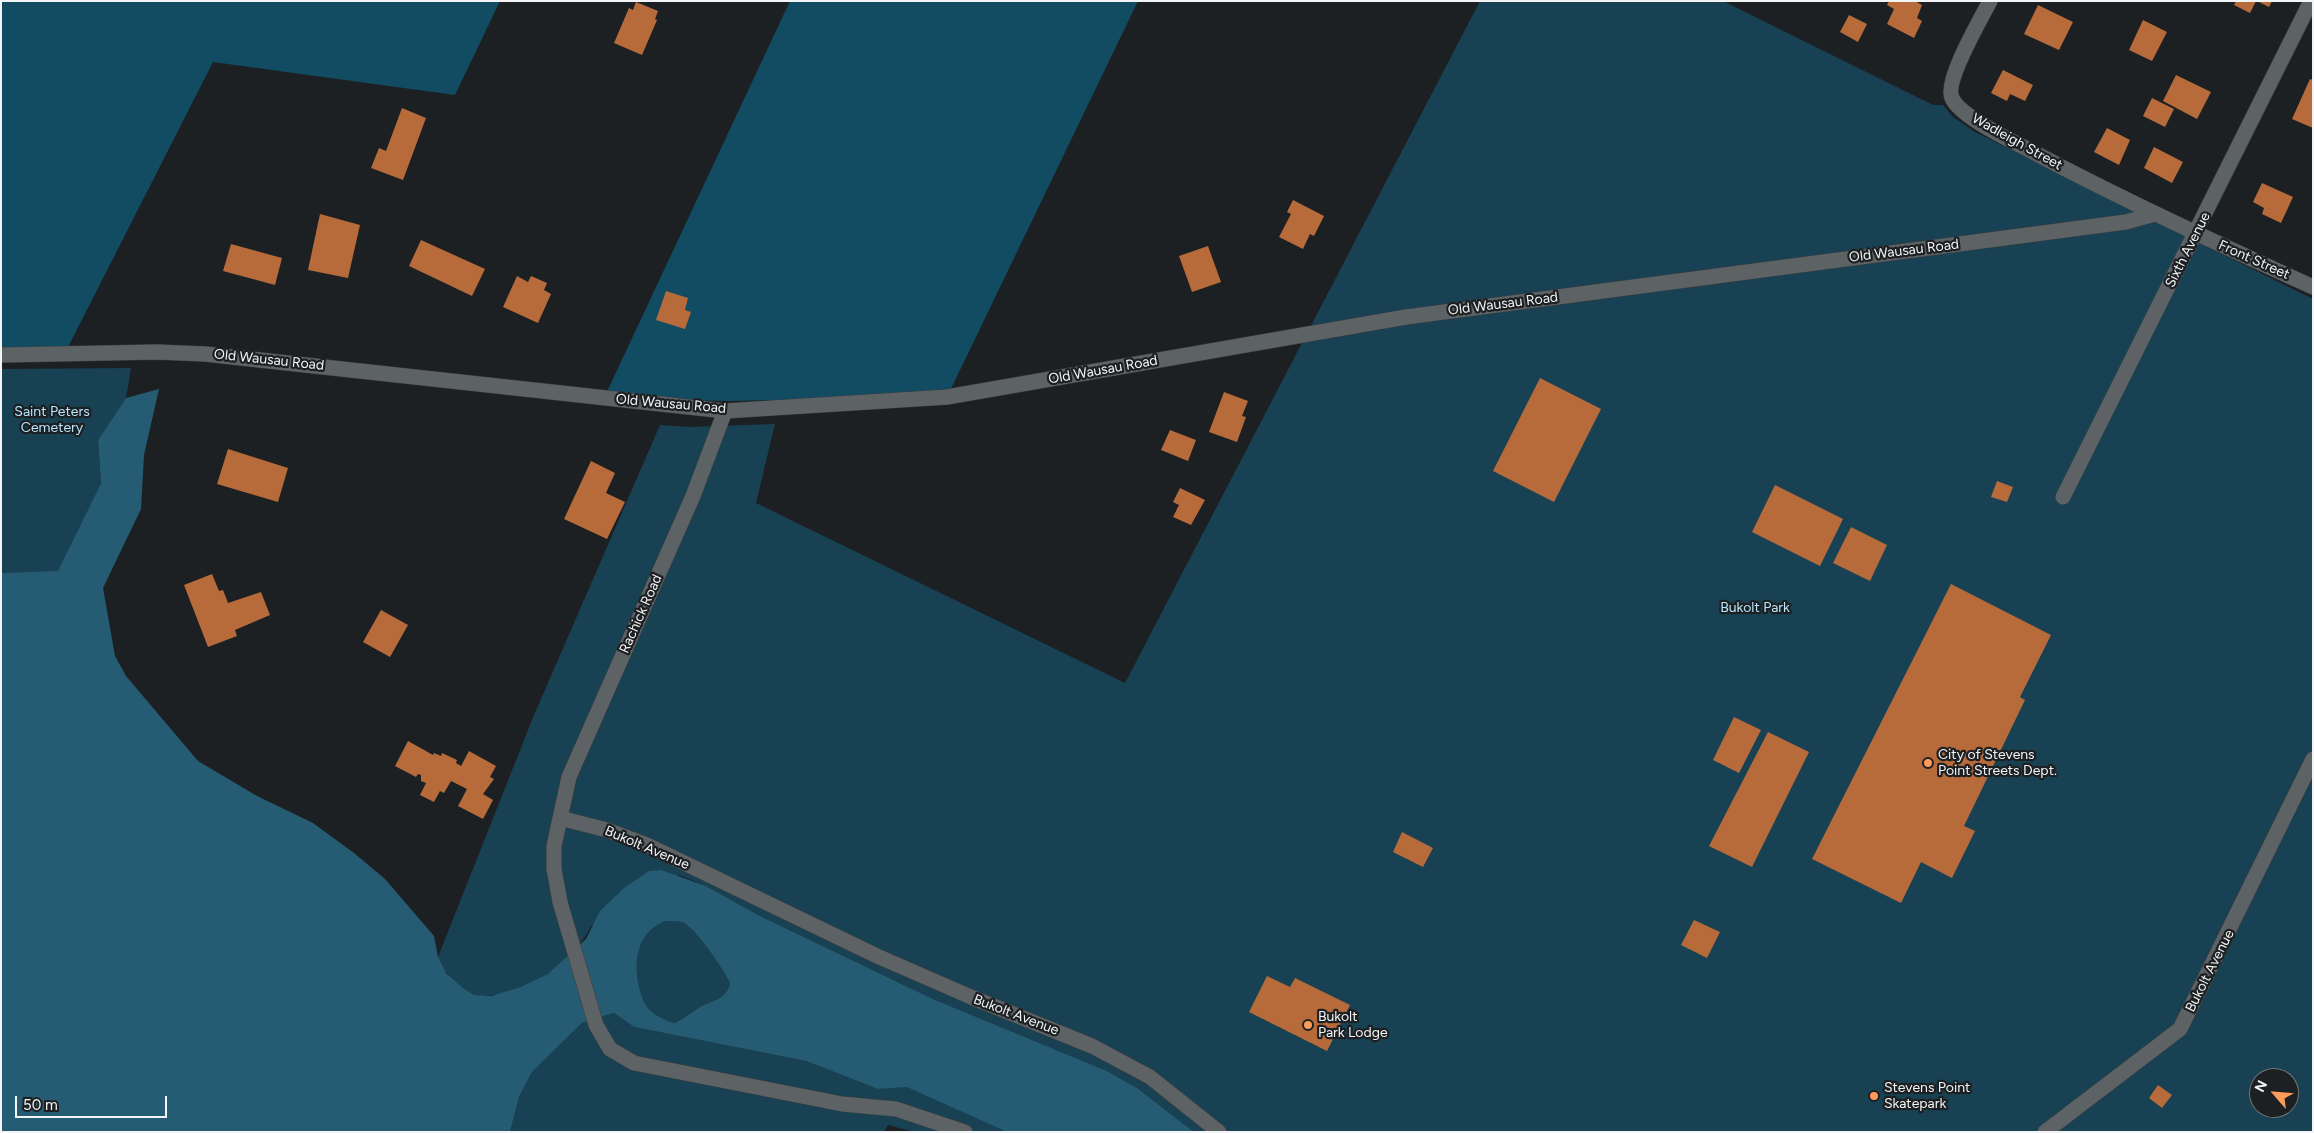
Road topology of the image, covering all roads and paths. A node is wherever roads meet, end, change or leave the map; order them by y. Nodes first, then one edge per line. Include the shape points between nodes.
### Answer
1 (1990, 1) edge
2 (2312, 1) edge
3 (2155, 214) junction
4 (2194, 234) junction
5 (2313, 286) edge
6 (1, 355) edge
7 (724, 411) junction
8 (2063, 497) dead end
9 (2313, 759) edge
10 (560, 818) junction
11 (965, 1132) edge
12 (1219, 1132) edge
13 (2045, 1132) edge

1 - 3 street, Wadleigh Street via 1952,78 1951,97 1956,105 1993,130
2 - 4 street, Sixth Avenue
3 - 4 street
3 - 7 street, Old Wausau Road via 2126,222 1406,317 947,397
4 - 5 street, Front Street
4 - 8 street, Sixth Avenue
6 - 7 street, Old Wausau Road via 205,354
7 - 10 street, Rachick Road via 693,496 569,777
9 - 13 street, Bukolt Avenue via 2180,1029
10 - 11 street via 554,846 560,902 596,1025 610,1050 634,1063 842,1104 896,1109
10 - 12 street, Bukolt Avenue via 647,845 877,956 1092,1046 1150,1077

